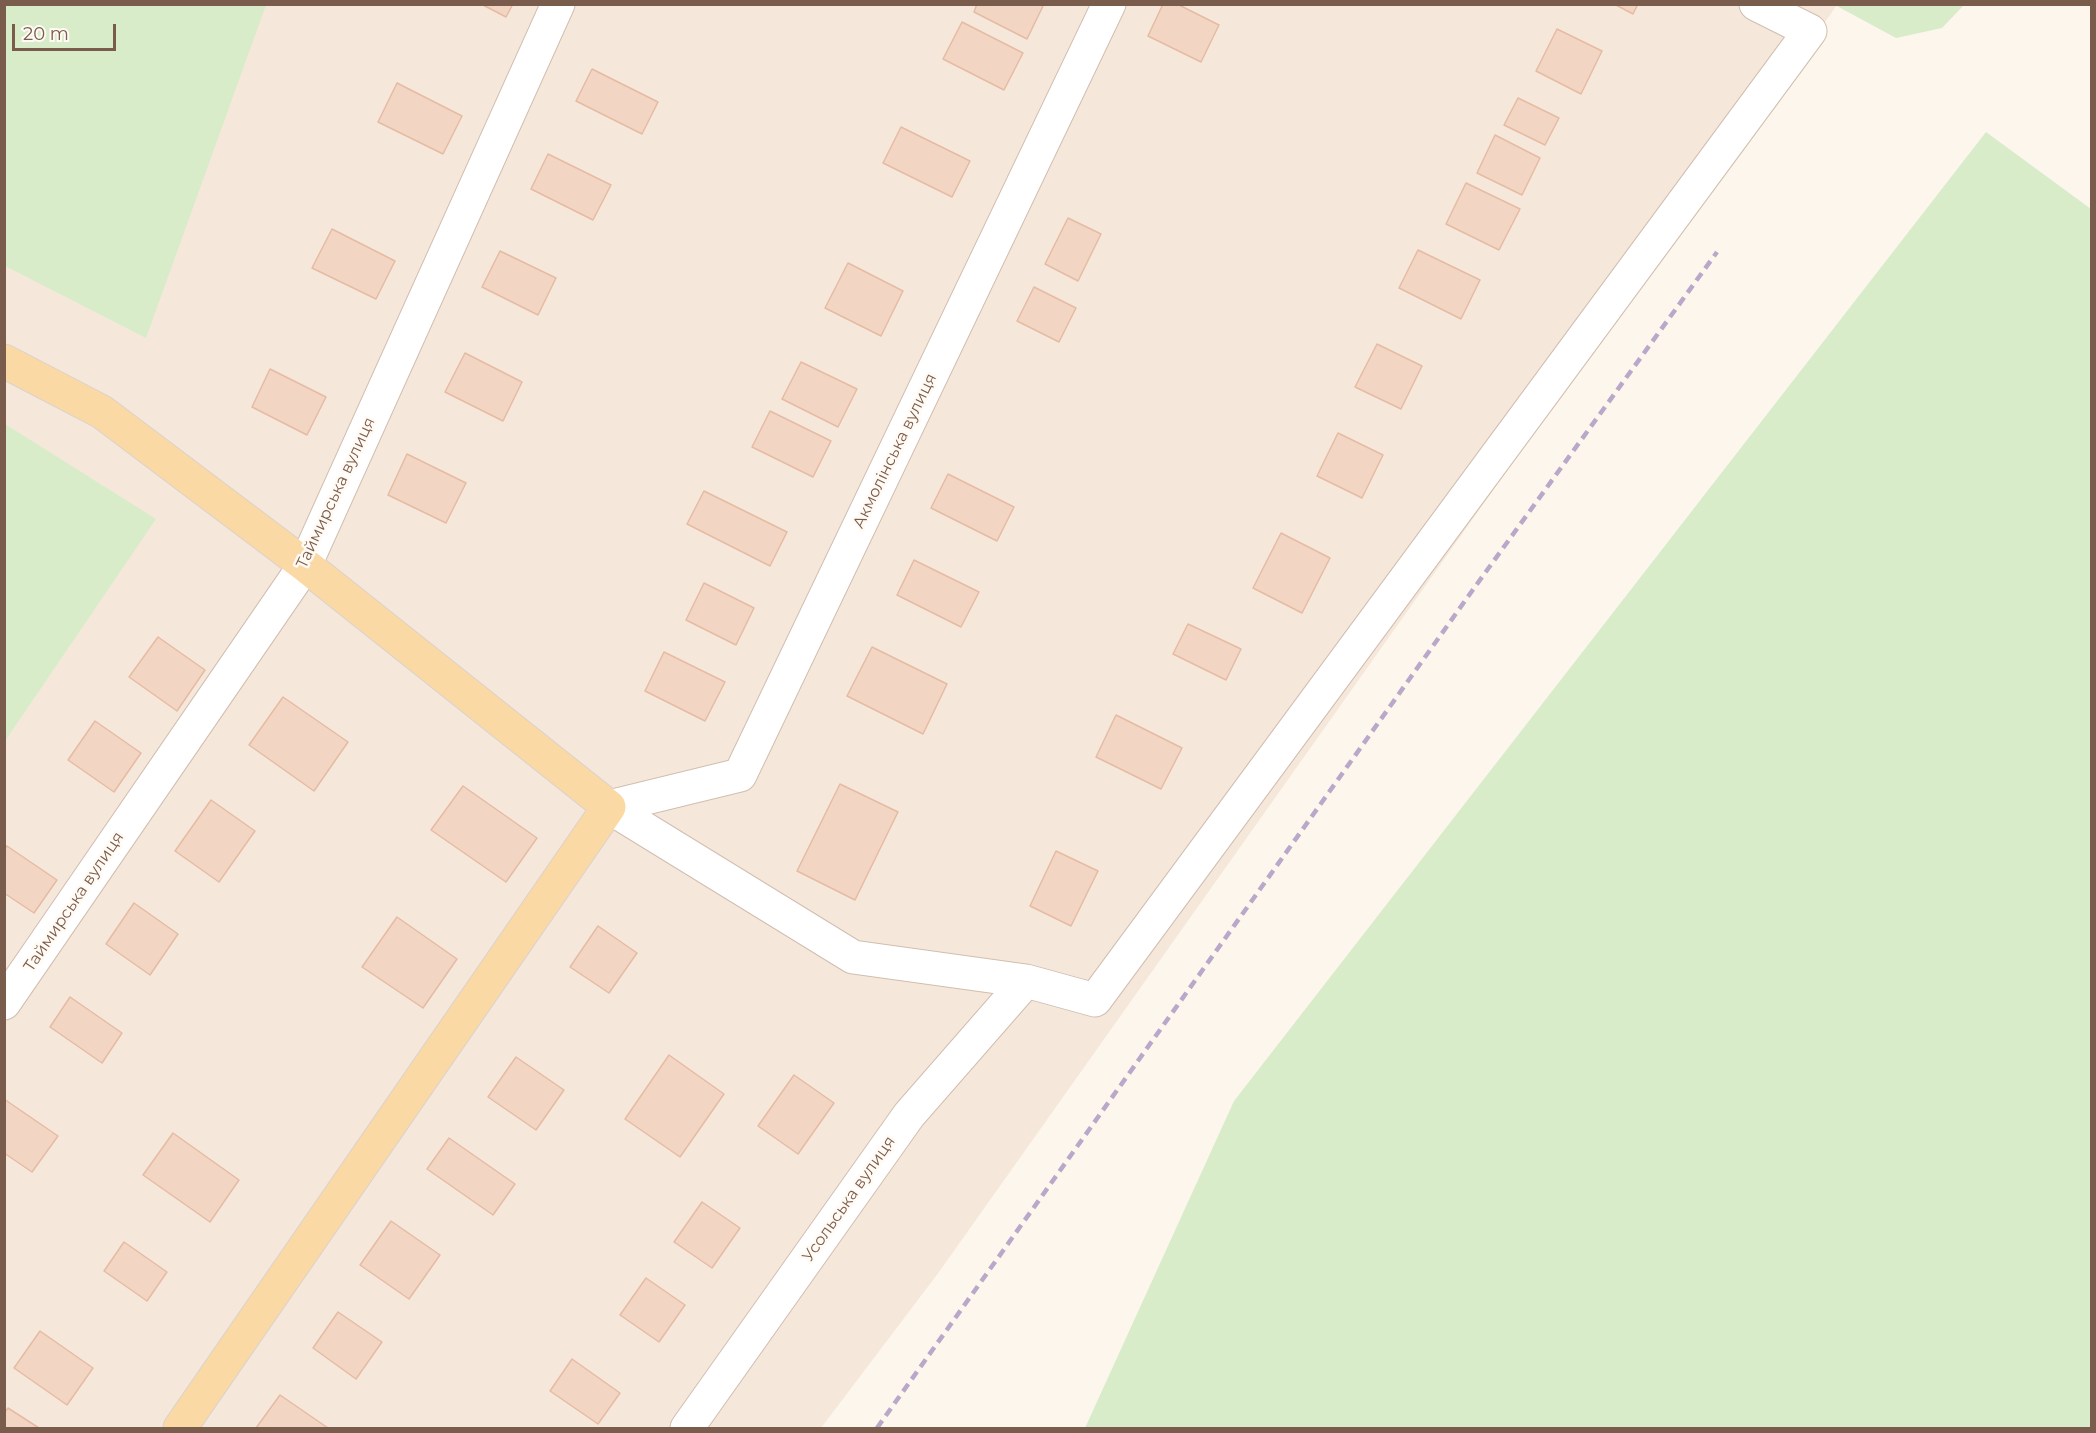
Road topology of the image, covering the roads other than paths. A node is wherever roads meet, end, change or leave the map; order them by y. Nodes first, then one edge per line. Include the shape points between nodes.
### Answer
1 (558, 4) edge
2 (1109, 4) edge
3 (1756, 4) edge
4 (4, 361) edge
5 (305, 564) junction
6 (609, 807) junction
7 (1026, 981) junction
8 (4, 1003) edge
9 (180, 1428) edge
10 (687, 1428) edge

1 - 5 street, Таймирська вулиця
2 - 6 street, Акмолiнська вулиця via 740,775
3 - 7 street via 1810,31 1095,1000
4 - 5 main road via 102,412
5 - 6 main road
5 - 8 street, Таймирська вулиця
6 - 7 street via 853,957
6 - 9 main road
7 - 10 street, Усольська вулиця via 909,1115

